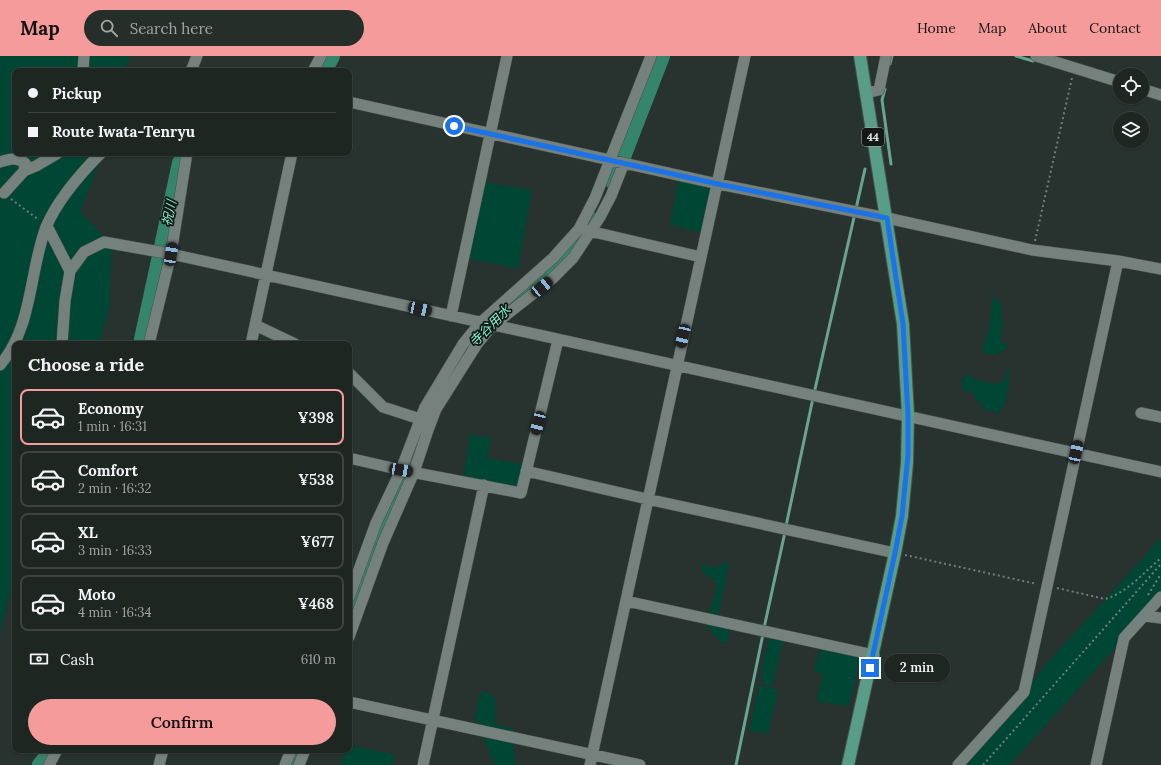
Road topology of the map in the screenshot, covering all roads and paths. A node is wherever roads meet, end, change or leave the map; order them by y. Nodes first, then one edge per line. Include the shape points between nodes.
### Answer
1 (84, 56) edge
2 (197, 56) edge
3 (321, 56) edge
4 (507, 56) edge
5 (651, 56) edge
6 (745, 56) edge
7 (860, 56) edge
8 (886, 56) edge
9 (1040, 57) edge
10 (83, 68) edge
11 (192, 68) edge
12 (315, 68) edge
13 (1075, 68) junction
14 (1113, 80) edge
15 (1149, 92) edge
16 (866, 93) junction
17 (1161, 96) edge
18 (352, 103) edge
19 (491, 134) junction
20 (52, 156) edge
21 (98, 156) edge
22 (187, 156) edge
23 (291, 156) edge
24 (609, 160) junction
25 (0, 162) edge
26 (624, 163) junction
27 (24, 171) junction
28 (718, 184) junction
29 (4, 193) joint
30 (887, 218) junction
31 (47, 226) junction
32 (579, 229) junction
33 (591, 232) junction
34 (1032, 250) junction
35 (171, 254) junction
36 (701, 257) junction
37 (1118, 261) junction
38 (1161, 269) edge
39 (70, 271) junction
40 (266, 276) junction
41 (451, 316) junction
42 (480, 323) junction
43 (255, 325) junction
44 (492, 326) junction
45 (558, 340) junction
46 (16, 341) edge
47 (62, 341) edge
48 (150, 341) edge
49 (251, 341) edge
50 (289, 341) edge
51 (12, 347) edge
52 (0, 365) edge
53 (677, 365) junction
54 (352, 376) edge
55 (1141, 413) dead end
56 (908, 415) junction
57 (1161, 417) edge
58 (420, 419) junction
59 (1076, 452) junction
60 (352, 459) edge
61 (401, 470) junction
62 (526, 471) junction
63 (414, 472) junction
64 (1161, 472) edge
65 (484, 485) junction
66 (647, 499) junction
67 (895, 553) junction
68 (1161, 558) edge
69 (1161, 564) edge
70 (1047, 586) junction
71 (352, 589) edge
72 (1161, 597) edge
73 (626, 601) junction
74 (1144, 616) junction
75 (1161, 618) edge
76 (352, 629) edge
77 (874, 655) junction
78 (352, 703) edge
79 (433, 720) junction
80 (55, 753) edge
81 (162, 753) edge
82 (290, 753) edge
83 (304, 753) edge
84 (592, 760) edge
85 (49, 765) edge
86 (159, 765) edge
87 (285, 765) edge
88 (299, 765) edge
89 (423, 765) edge
90 (640, 765) edge
91 (848, 765) edge
92 (958, 765) edge
93 (983, 765) edge
94 (1096, 765) edge

1 - 10 street
2 - 11 street
3 - 12 street
4 - 19 street
5 - 24 street
6 - 28 street
7 - 16 main road, 44
8 - 16 street via 879,90
9 - 13 street
13 - 14 street
13 - 34 path
15 - 17 street
16 - 30 main road, 44
18 - 19 street
19 - 24 street
19 - 41 street
20 - 27 street
21 - 31 street via 63,197
22 - 35 street
23 - 40 street
24 - 26 street
24 - 32 street via 595,198
25 - 27 street via 11,158 19,159 24,163
26 - 28 street
26 - 33 street via 611,196
27 - 29 street
28 - 30 street
28 - 36 street
29 - 31 path
30 - 34 street
30 - 56 main road, 44 via 903,324
31 - 39 street
31 - 46 street
32 - 33 street
32 - 42 street via 553,258
33 - 36 street
33 - 44 street via 573,258 557,274
34 - 37 street
35 - 39 street via 104,242 84,252
35 - 40 street
35 - 48 street
36 - 53 street
37 - 38 street
37 - 59 street
39 - 47 street
40 - 41 street
40 - 43 street
41 - 42 street
42 - 44 street
42 - 58 street via 463,344
43 - 49 street
43 - 50 street
44 - 45 street
44 - 63 street via 473,349 436,409
45 - 53 street
45 - 62 street
51 - 52 street
53 - 56 street
53 - 66 street
54 - 58 street via 383,407
55 - 57 street
56 - 59 street
56 - 67 main road, 44 via 902,516
58 - 61 street
59 - 64 street
59 - 70 street
60 - 61 street
61 - 63 street
61 - 71 street via 376,523
62 - 65 street via 521,493
62 - 66 street
63 - 65 street
63 - 76 street via 383,543
65 - 79 street
66 - 67 street
66 - 73 street
67 - 70 path
67 - 77 main road, 44
68 - 70 path via 1112,597 1105,598
69 - 93 path
70 - 92 street via 1024,692
72 - 74 street
73 - 77 street
73 - 84 street
74 - 75 street
74 - 94 street via 1124,638
77 - 91 main road, 44
78 - 79 street
79 - 84 street
79 - 89 street
80 - 85 street
81 - 86 street
82 - 87 street
83 - 88 street
84 - 90 street

